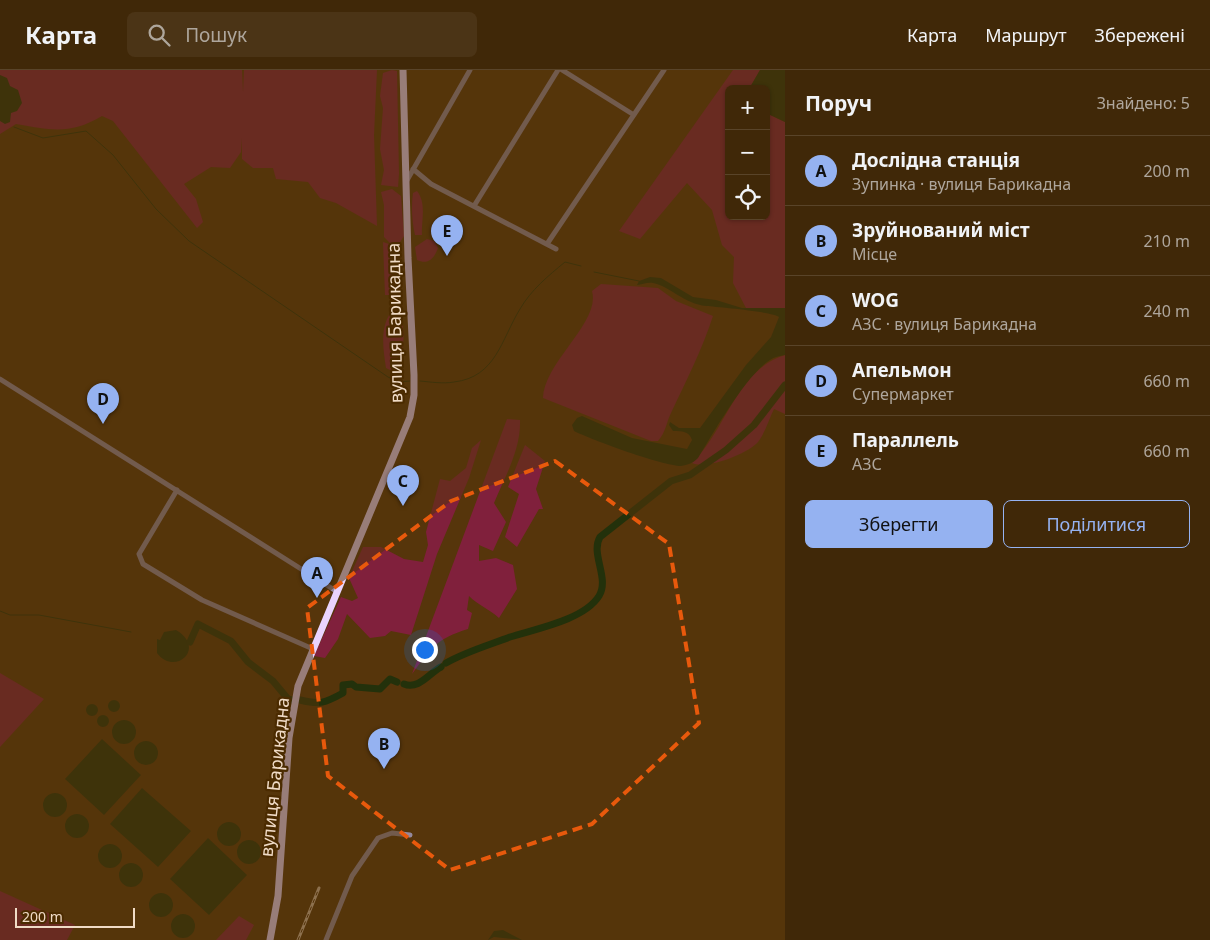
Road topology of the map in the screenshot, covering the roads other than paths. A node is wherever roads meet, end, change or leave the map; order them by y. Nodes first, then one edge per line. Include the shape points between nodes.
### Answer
1 (402, 70) edge
2 (470, 70) edge
3 (558, 70) edge
4 (562, 70) edge
5 (664, 70) edge
6 (634, 115) junction
7 (413, 169) junction
8 (406, 183) junction
9 (474, 206) junction
10 (547, 244) junction
11 (556, 249) dead end
12 (0, 379) edge
13 (177, 490) junction
14 (336, 591) junction
15 (313, 649) junction
16 (410, 835) dead end
17 (270, 940) edge
18 (326, 940) edge

1 - 8 main road, вулиця Барикадна
2 - 7 street
3 - 9 street
4 - 6 street
5 - 6 street
6 - 10 street
7 - 8 street
7 - 9 street via 430,184
8 - 14 main road, вулиця Барикадна via 414,395 410,418
9 - 10 street
10 - 11 street
12 - 13 street
13 - 14 street
13 - 15 street via 139,554 143,564 202,600
14 - 15 main road, вулиця Барикадна
15 - 17 main road, вулиця Барикадна via 298,686 290,738 278,896
16 - 18 street via 392,832 378,838 352,876

